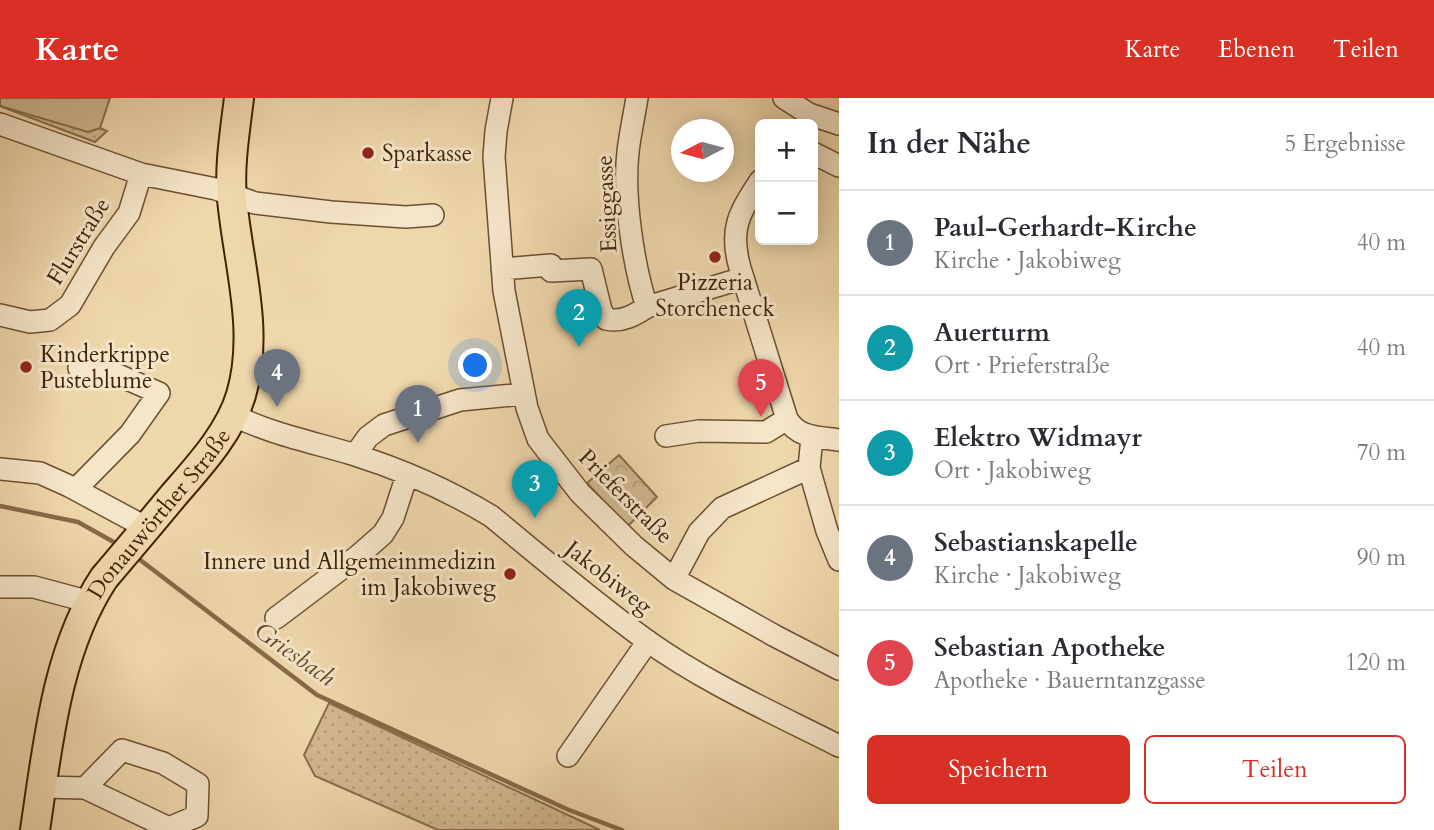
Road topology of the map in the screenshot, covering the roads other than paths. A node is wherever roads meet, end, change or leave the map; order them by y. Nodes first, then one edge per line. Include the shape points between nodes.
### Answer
1 (239, 98) edge
2 (502, 98) edge
3 (637, 98) edge
4 (784, 98) edge
5 (805, 119) edge
6 (818, 121) edge
7 (0, 124) edge
8 (839, 124) edge
9 (818, 156) edge
10 (839, 166) edge
11 (141, 174) junction
12 (759, 182) edge
13 (232, 195) junction
14 (433, 215) dead end
15 (502, 269) junction
16 (743, 278) junction
17 (647, 307) junction
18 (0, 315) edge
19 (79, 368) dead end
20 (524, 394) junction
21 (233, 415) junction
22 (787, 419) junction
23 (666, 436) dead end
24 (812, 437) junction
25 (839, 440) edge
26 (355, 455) junction
27 (809, 468) junction
28 (0, 469) edge
29 (407, 475) junction
30 (76, 489) junction
31 (143, 532) junction
32 (839, 560) edge
33 (674, 579) junction
34 (0, 587) edge
35 (97, 589) junction
36 (276, 618) dead end
37 (648, 641) junction
38 (839, 669) edge
39 (839, 746) edge
40 (568, 756) dead end
41 (42, 787) junction
42 (85, 788) junction
43 (35, 827) edge

1 - 13 main road, Donauwörther Straße
2 - 15 street, Prieferstraße via 494,157
3 - 17 street, Essiggasse via 628,154 629,204 634,254
4 - 5 street
6 - 8 street
7 - 11 street, Flurstraße
9 - 10 street
11 - 13 street, Flurstraße
11 - 18 street, Flurstraße via 129,213 70,304 50,320 30,322
12 - 16 street via 735,230
13 - 14 street via 293,208
13 - 21 main road, Donauwörther Straße via 250,335 241,396
15 - 17 street via 551,265 551,271 591,269 601,310 606,319 615,322
15 - 20 street, Prieferstraße
16 - 17 street
16 - 22 street
19 - 30 street via 118,375 159,394 130,434
20 - 26 street via 460,400 384,425
20 - 33 street, Prieferstraße via 538,439 567,478
21 - 26 street, Jakobiweg
21 - 31 main road, Donauwörther Straße via 204,460
22 - 23 street via 766,432 699,431
22 - 24 street
24 - 25 street
24 - 27 street
26 - 29 street, Jakobiweg
27 - 32 street
27 - 33 street via 722,508 699,532
28 - 30 street via 40,473
29 - 36 street via 383,534
29 - 37 street, Jakobiweg via 491,516
30 - 31 street
31 - 35 main road, Donauwörther Straße
33 - 38 street, Prieferstraße
34 - 35 street
35 - 41 main road, Donauwörther Straße via 74,636 60,684
37 - 39 street, Jakobiweg via 725,688
37 - 40 street, Jakobiweg
41 - 42 street
41 - 43 main road, Donauwörther Straße
42 - 42 street via 169,828 197,816 198,784 163,763 122,750

